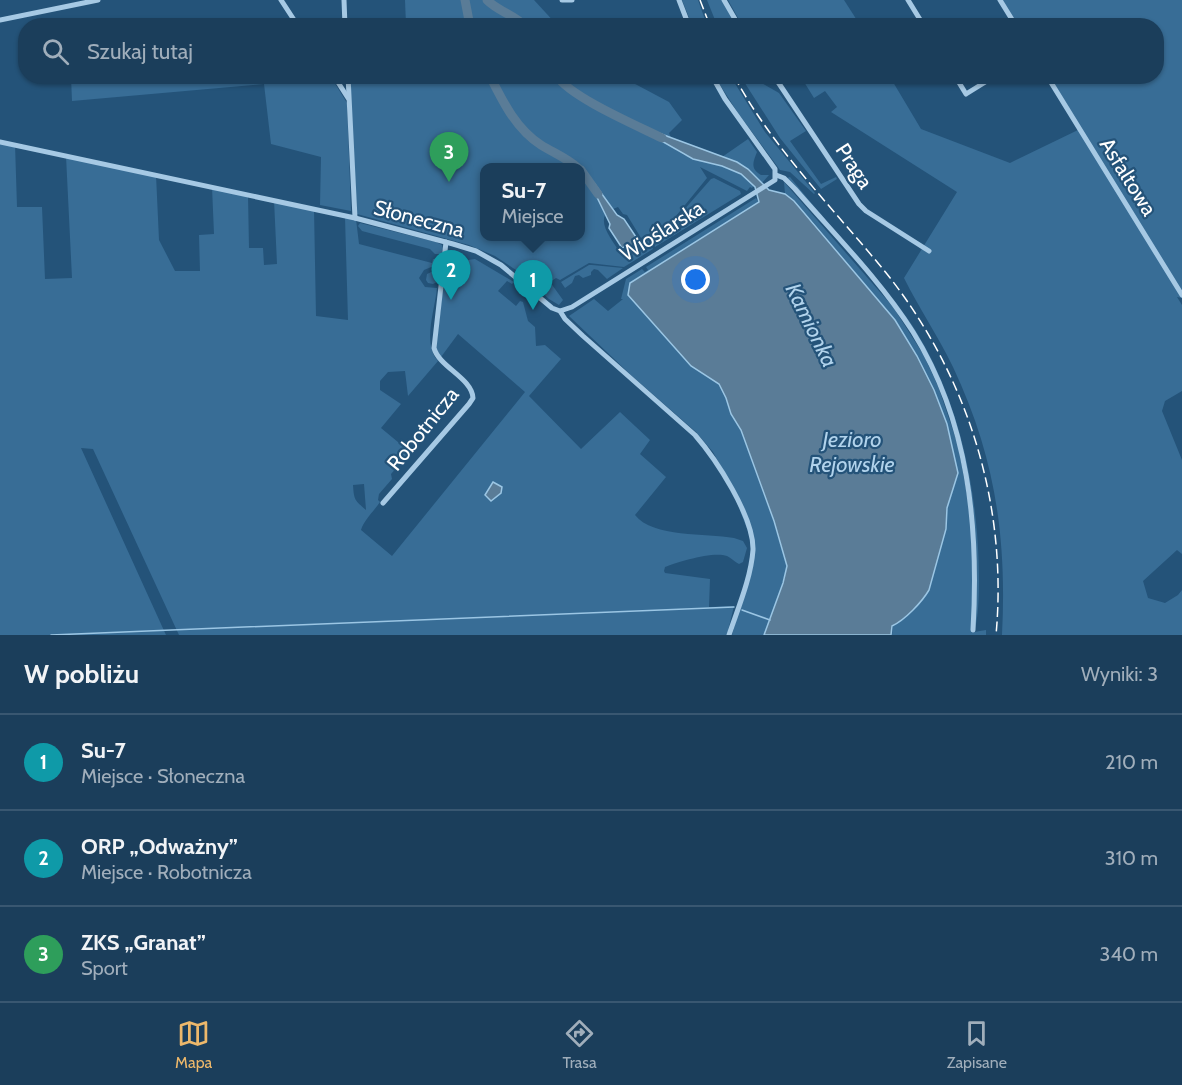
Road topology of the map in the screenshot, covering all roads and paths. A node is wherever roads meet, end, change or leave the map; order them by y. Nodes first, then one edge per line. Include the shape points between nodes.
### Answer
1 (98, 0) edge
2 (281, 0) edge
3 (344, 0) edge
4 (562, 0) edge
5 (572, 0) edge
6 (679, 0) edge
7 (724, 0) edge
8 (908, 0) edge
9 (1000, 0) edge
10 (293, 18) edge
11 (345, 18) edge
12 (686, 18) edge
13 (734, 18) edge
14 (919, 18) edge
15 (1011, 18) edge
16 (0, 20) edge
17 (339, 84) edge
18 (348, 84) edge
19 (717, 84) edge
20 (779, 84) edge
21 (960, 84) edge
22 (982, 84) edge
23 (1052, 84) edge
24 (349, 99) junction
25 (0, 142) edge
26 (776, 174) junction
27 (355, 218) junction
28 (446, 242) junction
29 (929, 250) dead end
30 (1182, 295) edge
31 (560, 311) junction
32 (383, 503) dead end
33 (973, 630) dead end
34 (729, 635) edge

1 - 16 street
2 - 10 street
3 - 11 street
4 - 5 street
6 - 12 street
7 - 13 street
8 - 14 street
9 - 15 street
17 - 24 street
18 - 24 street
19 - 26 street
20 - 29 street, Praga via 859,204
21 - 22 street via 966,94
23 - 30 street, Asfaltowa
24 - 27 street
25 - 27 street, Słoneczna
26 - 31 street, Wioślarska via 775,180 753,195
26 - 33 street via 795,189 882,289 912,331 938,380 962,452 972,514
27 - 28 street, Słoneczna
28 - 31 street, Słoneczna via 476,251 501,265
28 - 32 street, Robotnicza via 434,348 438,357 470,388 473,398
31 - 34 street, Słoneczna via 564,319 695,435 711,453 738,501 753,548

